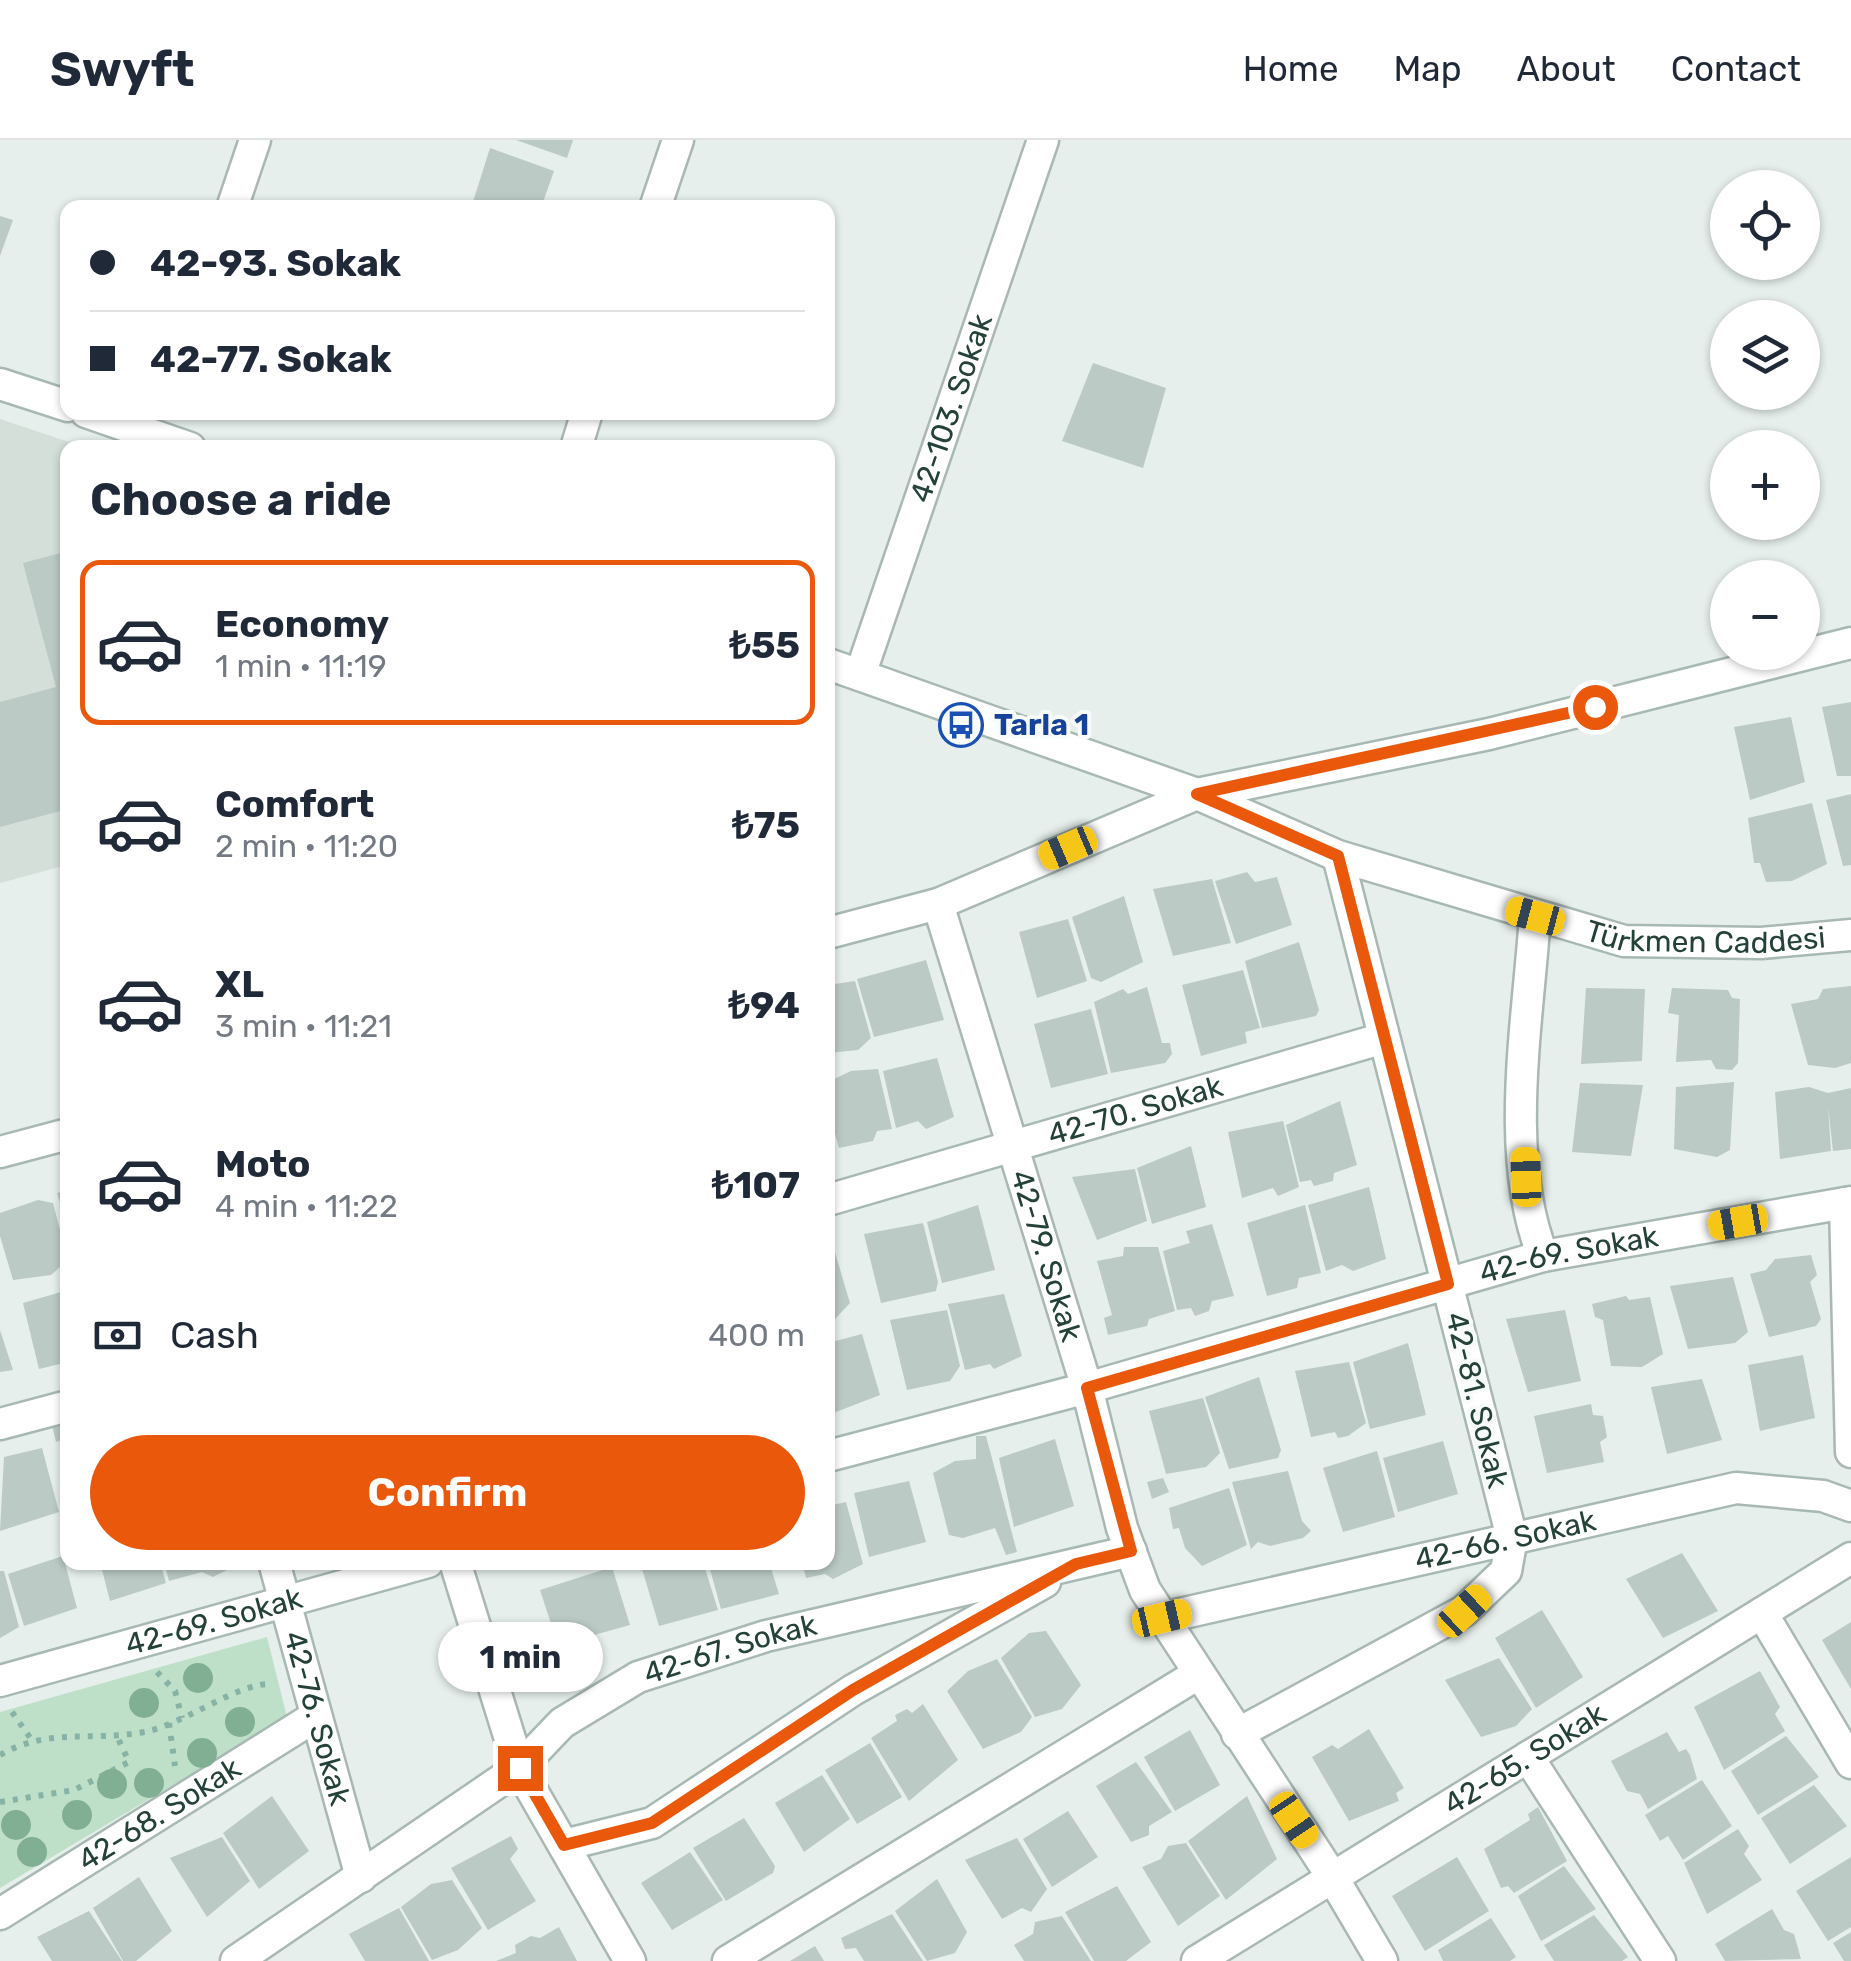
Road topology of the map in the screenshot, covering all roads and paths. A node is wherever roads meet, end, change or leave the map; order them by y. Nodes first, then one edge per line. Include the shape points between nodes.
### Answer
1 (254, 140) edge
2 (678, 140) edge
3 (1043, 140) edge
4 (235, 200) edge
5 (659, 200) edge
6 (0, 384) edge
7 (60, 403) edge
8 (158, 424) edge
9 (179, 440) edge
10 (1851, 643) edge
11 (835, 666) edge
12 (860, 675) junction
13 (1197, 794) junction
14 (1338, 856) junction
15 (938, 904) junction
16 (1535, 916) junction
17 (835, 931) edge
18 (1851, 935) edge
19 (1384, 1038) junction
20 (60, 1136) edge
21 (1011, 1149) junction
22 (0, 1152) edge
23 (835, 1198) edge
24 (1848, 1202) edge
25 (1543, 1256) junction
26 (1448, 1284) junction
27 (1087, 1388) junction
28 (60, 1408) edge
29 (0, 1424) edge
30 (1851, 1452) edge
31 (835, 1454) edge
32 (1851, 1506) edge
33 (1512, 1538) junction
34 (1131, 1551) junction
35 (1851, 1558) edge
36 (1076, 1564) junction
37 (276, 1570) edge
38 (398, 1570) edge
39 (458, 1570) edge
40 (284, 1601) junction
41 (1762, 1613) junction
42 (1162, 1618) junction
43 (131, 1644) junction
44 (1198, 1674) junction
45 (308, 1686) junction
46 (4, 1694) edge
47 (316, 1716) junction
48 (182, 1718) junction
49 (116, 1734) junction
50 (1237, 1734) junction
51 (31, 1740) junction
52 (0, 1755) edge
53 (1528, 1757) junction
54 (1851, 1763) edge
55 (520, 1768) junction
56 (0, 1802) edge
57 (564, 1845) junction
58 (361, 1878) junction
59 (1332, 1878) junction
60 (0, 1914) edge
61 (236, 1961) edge
62 (630, 1961) edge
63 (728, 1961) edge
64 (1197, 1961) edge
65 (1382, 1961) edge
66 (1660, 1961) edge

1 - 4 street
2 - 5 street
3 - 12 street, 42-103. Sokak
6 - 7 street
8 - 9 street
10 - 13 street via 1489,734
11 - 12 street, Türkmen Caddesi
12 - 13 street, Türkmen Caddesi
13 - 14 street, Türkmen Caddesi
13 - 15 street
14 - 16 street, Türkmen Caddesi
14 - 19 street, 42-81. Sokak
15 - 17 street
15 - 21 street, 42-79. Sokak
16 - 18 street, Türkmen Caddesi via 1624,940 1761,944
16 - 25 street via 1522,1100 1527,1216
19 - 21 street, 42-70. Sokak
19 - 26 street, 42-81. Sokak
20 - 22 street
21 - 23 street, 42-70. Sokak
21 - 27 street, 42-79. Sokak
24 - 25 street, 42-69. Sokak
24 - 30 street
25 - 26 street, 42-69. Sokak
26 - 27 street, 42-69. Sokak
26 - 33 street, 42-81. Sokak
27 - 31 street, 42-69. Sokak
27 - 34 street, 42-79. Sokak
28 - 29 street
32 - 33 street, 42-66. Sokak via 1822,1496 1736,1488
33 - 42 street, 42-66. Sokak
33 - 50 street via 1506,1571 1464,1611
34 - 36 street, 42-67. Sokak
34 - 42 street, 42-79. Sokak
35 - 41 street, 42-65. Sokak
36 - 55 street, 42-67. Sokak via 766,1636 638,1677 562,1723
36 - 57 street via 853,1690 652,1823
37 - 40 street, 42-76. Sokak
38 - 40 street, 42-69. Sokak
39 - 55 street
40 - 43 street, 42-69. Sokak
40 - 45 street, 42-76. Sokak
41 - 53 street, 42-65. Sokak
41 - 54 street
42 - 44 street, 42-79. Sokak
43 - 46 street, 42-69. Sokak
43 - 48 path via 175,1691
44 - 50 street, 42-79. Sokak
44 - 63 street
45 - 47 street, 42-76. Sokak
45 - 48 path via 255,1683
46 - 51 path
47 - 58 street, 42-76. Sokak
47 - 60 street, 42-68. Sokak
48 - 49 path
49 - 51 path
49 - 56 path via 129,1762 74,1790
50 - 59 street, 42-79. Sokak
51 - 52 path
53 - 59 street, 42-65. Sokak
53 - 66 street
55 - 57 street
55 - 58 street, 42-67. Sokak
57 - 62 street
58 - 61 street, 42-67. Sokak
59 - 64 street, 42-65. Sokak
59 - 65 street, 42-79. Sokak

